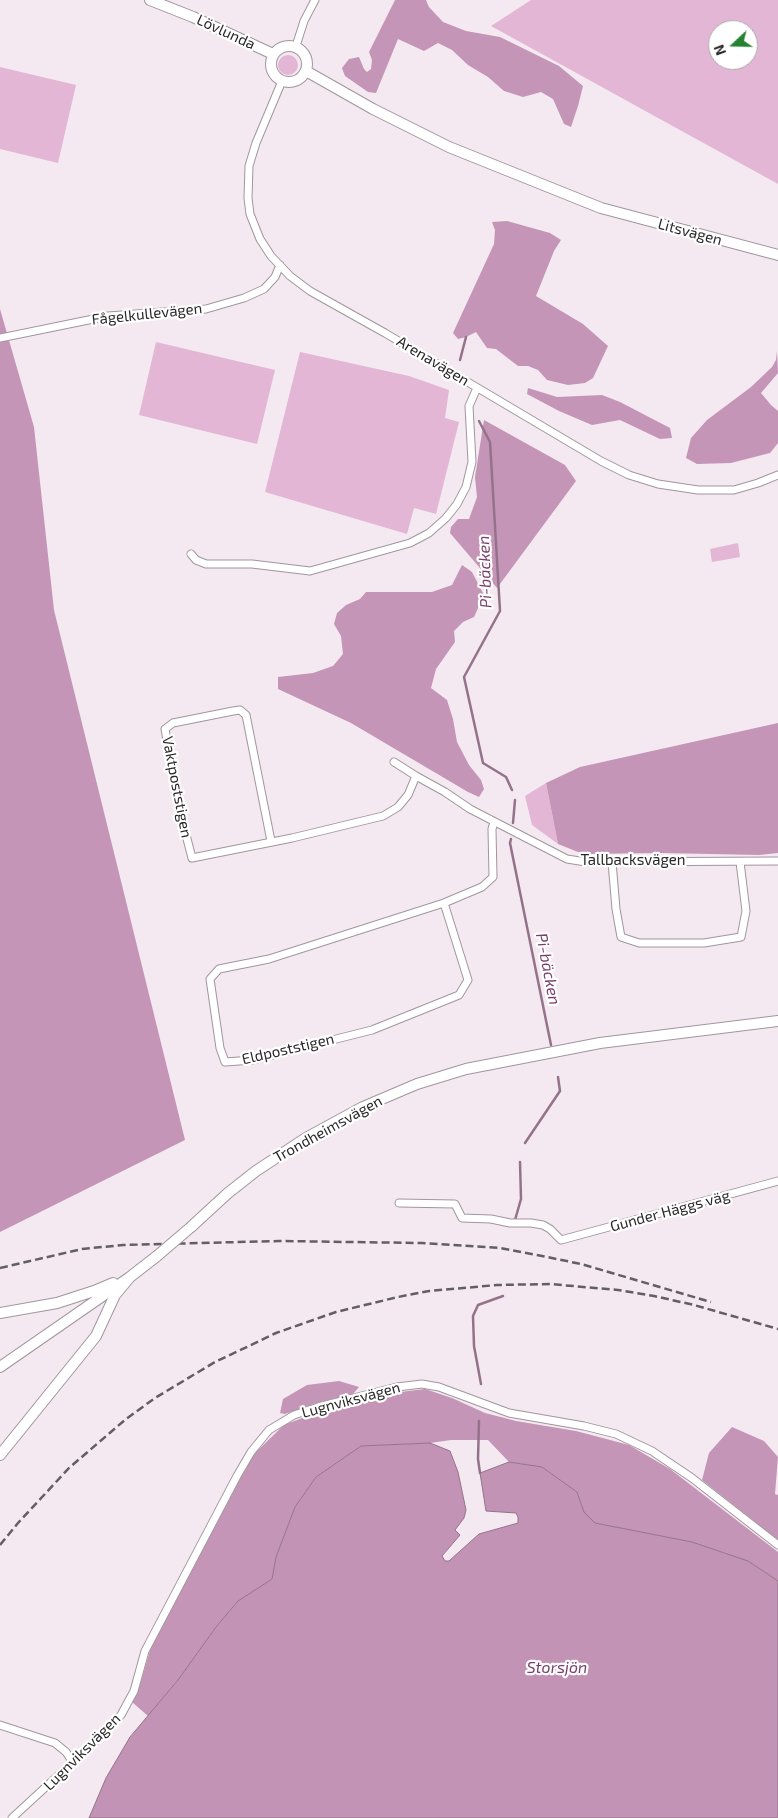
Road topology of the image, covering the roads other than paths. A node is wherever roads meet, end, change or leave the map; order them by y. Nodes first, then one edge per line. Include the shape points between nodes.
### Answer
1 (150, 0) edge
2 (315, 0) edge
3 (296, 46) junction
4 (273, 54) junction
5 (306, 72) junction
6 (282, 81) junction
7 (778, 255) edge
8 (280, 265) junction
9 (0, 338) edge
10 (477, 388) junction
11 (778, 475) edge
12 (191, 554) dead end
13 (394, 762) dead end
14 (416, 776) junction
15 (493, 825) junction
16 (271, 841) junction
17 (778, 861) edge
18 (612, 862) junction
19 (740, 862) junction
20 (444, 903) junction
21 (778, 1021) edge
22 (778, 1181) edge
23 (399, 1203) dead end
24 (133, 1274) junction
25 (0, 1313) edge
26 (0, 1367) edge
27 (0, 1455) edge
28 (778, 1545) edge
29 (0, 1725) edge
30 (72, 1761) junction
31 (12, 1818) edge

1 - 4 main road, Lövlunda
2 - 3 street
3 - 4 main road via 283,46
3 - 5 main road via 307,60
4 - 6 main road via 272,72
5 - 6 main road via 295,81
5 - 7 main road, Litsvägen via 449,147 602,208
6 - 8 street, Arenavägen via 256,143 248,182 250,214 260,239
8 - 9 street, Fågelkullevägen via 264,289 206,309 108,316
8 - 10 street, Arenavägen via 310,291
10 - 11 street, Arenavägen via 601,461 629,475 658,484 698,490 734,490
10 - 12 street via 469,406 472,462 466,487 446,518 429,533 410,543 310,572 252,564 206,564
13 - 14 street, Tallbacksvägen
14 - 15 street, Tallbacksvägen
14 - 16 street, Vaktpoststigen via 408,795 398,807 383,816
15 - 18 street, Tallbacksvägen via 567,859
15 - 20 street, Eldpoststigen via 492,877 482,887
16 - 16 street, Vaktpoststigen via 192,858 165,729 173,723 233,711 240,710 246,715
17 - 19 street, Tallbacksvägen
18 - 19 street, Tallbacksvägen
18 - 19 street via 621,937 639,943 704,943 741,936 746,911
20 - 20 street, Eldpoststigen via 270,959 218,969 210,979 225,1062 253,1060 372,1030 459,995 468,980
21 - 24 main road, Trondheimsvägen, bridge via 600,1044 466,1069 417,1084 363,1107 306,1138 264,1166
22 - 23 street, Gunder Häggs väg via 561,1240 543,1225 462,1218 455,1204
24 - 25 main road via 57,1303
24 - 26 main road, Trondheimsvägen
24 - 27 main road via 115,1295 96,1336
28 - 30 street, Lugnviksvägen via 692,1478 652,1451 616,1434 509,1413 439,1387 422,1384 318,1407 294,1415 268,1430 251,1452 145,1651 134,1691 125,1707 100,1737
29 - 30 street via 55,1743
30 - 31 street, Lugnviksvägen

